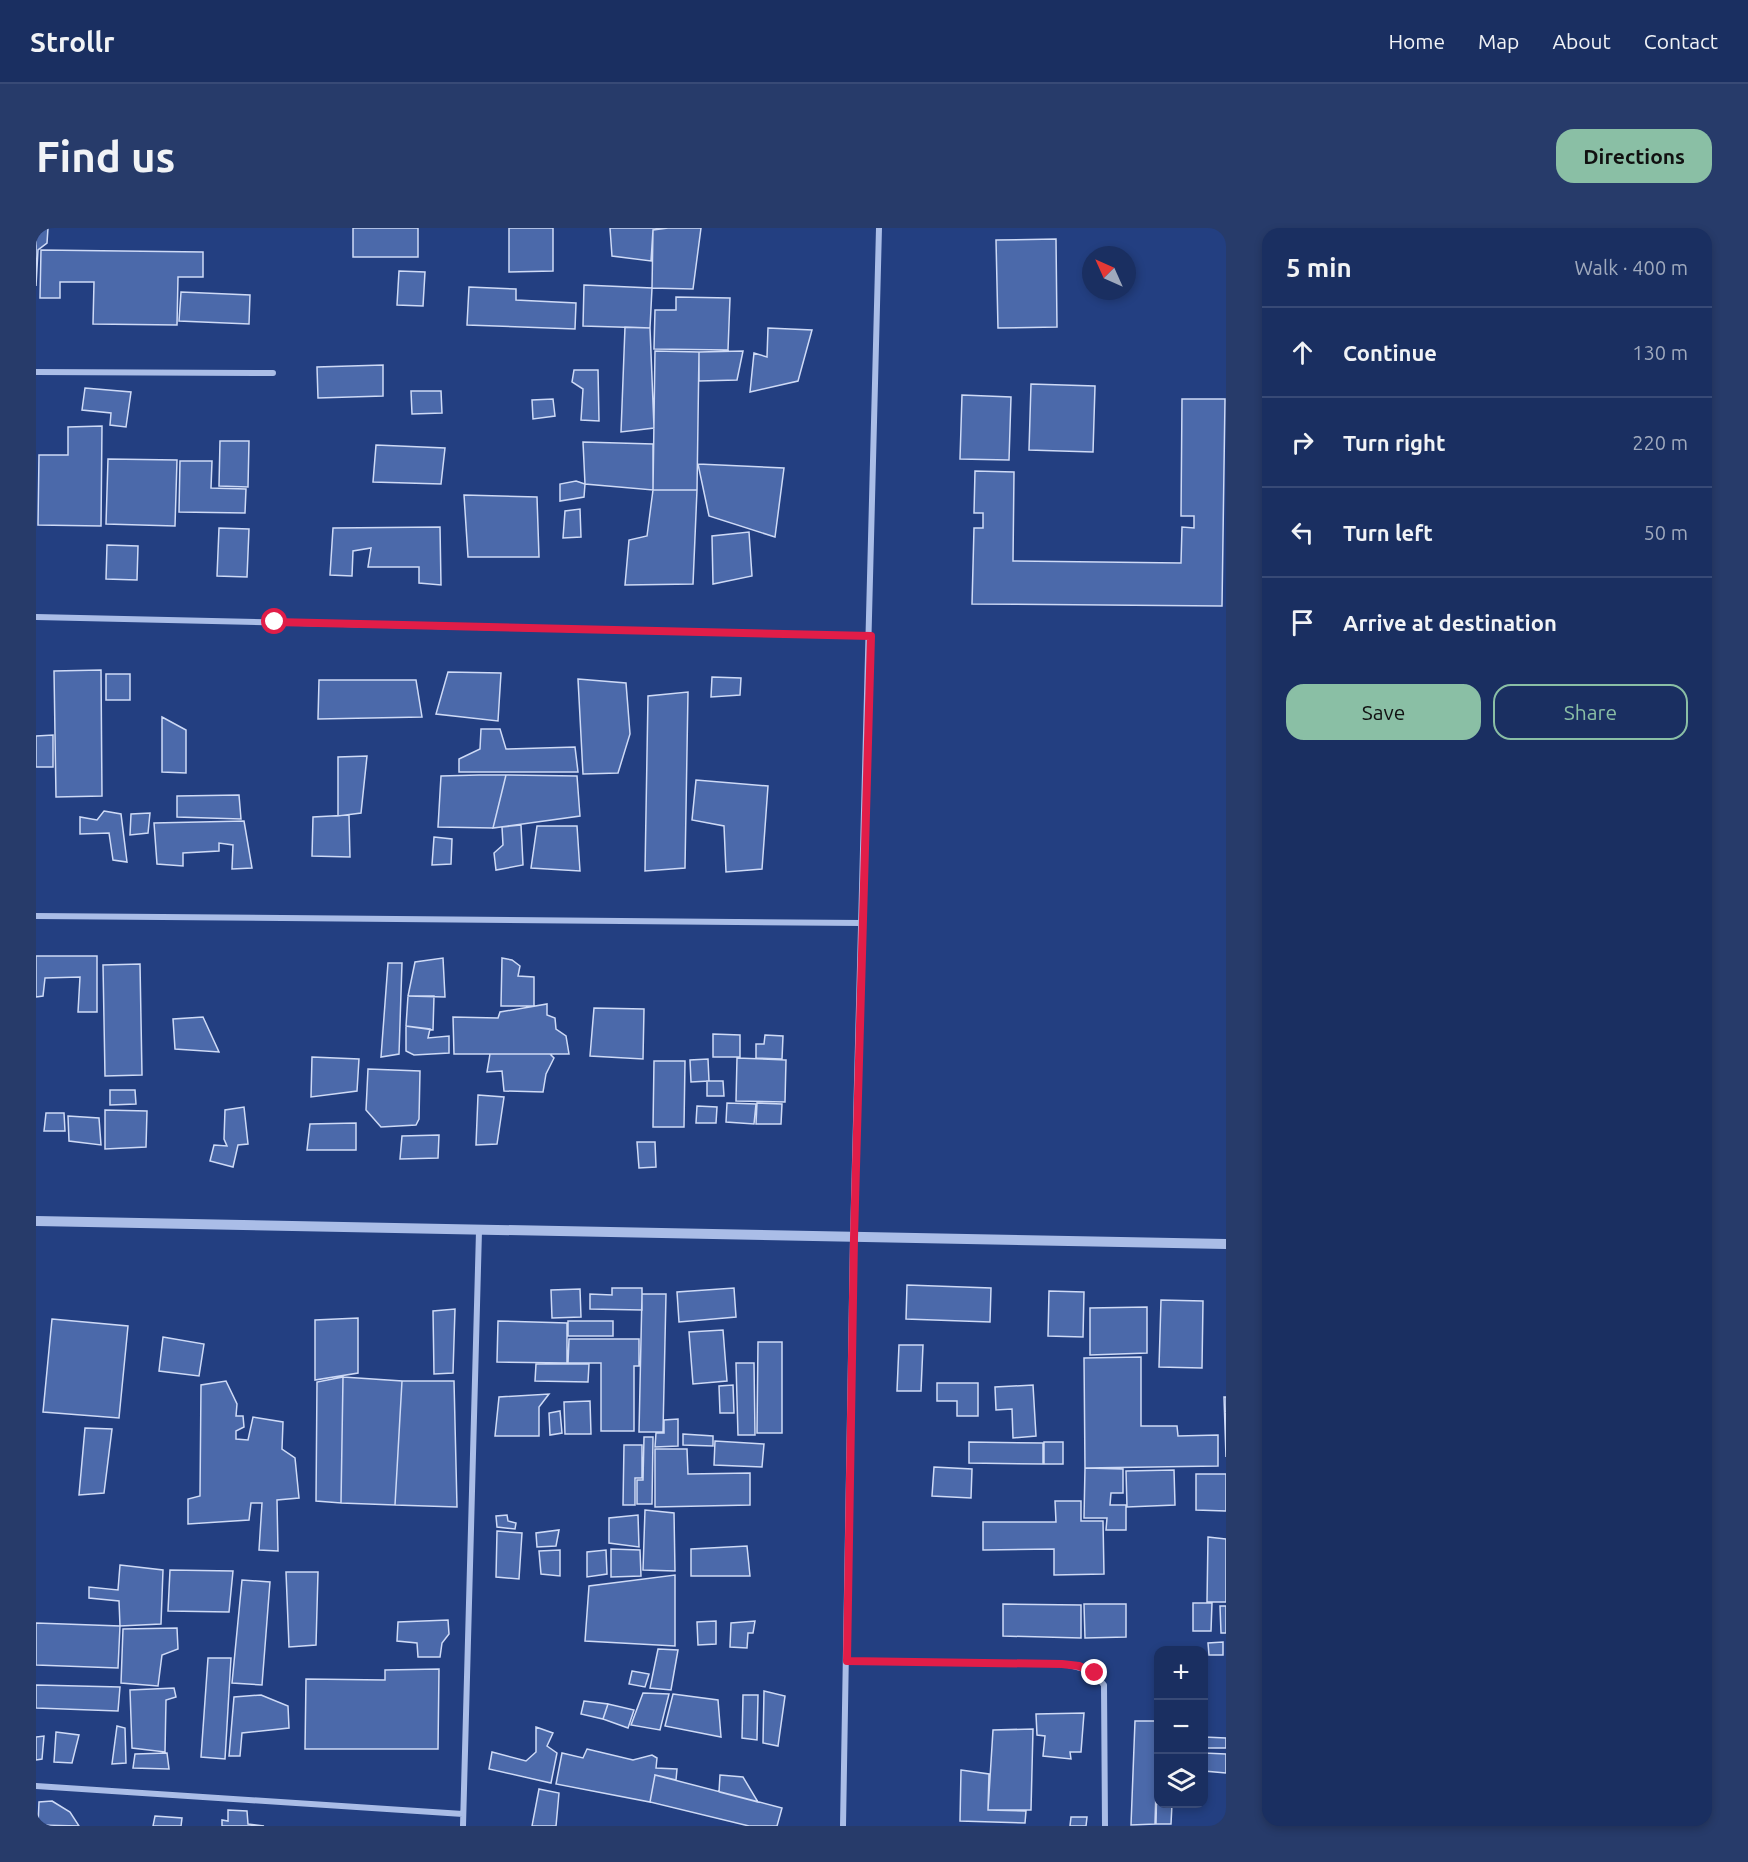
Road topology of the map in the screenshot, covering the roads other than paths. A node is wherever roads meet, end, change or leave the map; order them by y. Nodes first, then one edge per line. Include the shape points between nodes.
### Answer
1 (879, 228) edge
2 (36, 372) edge
3 (273, 373) dead end
4 (36, 616) edge
5 (871, 636) junction
6 (36, 916) edge
7 (862, 923) junction
8 (36, 1221) edge
9 (479, 1231) junction
10 (854, 1238) junction
11 (1226, 1244) edge
12 (847, 1661) junction
13 (36, 1786) edge
14 (463, 1814) junction
15 (463, 1826) edge
16 (843, 1826) edge
17 (1105, 1826) edge

1 - 5 street
2 - 3 street
4 - 5 street
5 - 7 street
6 - 7 street
7 - 10 street
8 - 9 street
9 - 10 street
9 - 14 street
10 - 11 street
10 - 12 street
12 - 16 street
12 - 17 street via 1062,1664 1095,1673 1104,1685
13 - 14 street
14 - 15 street

